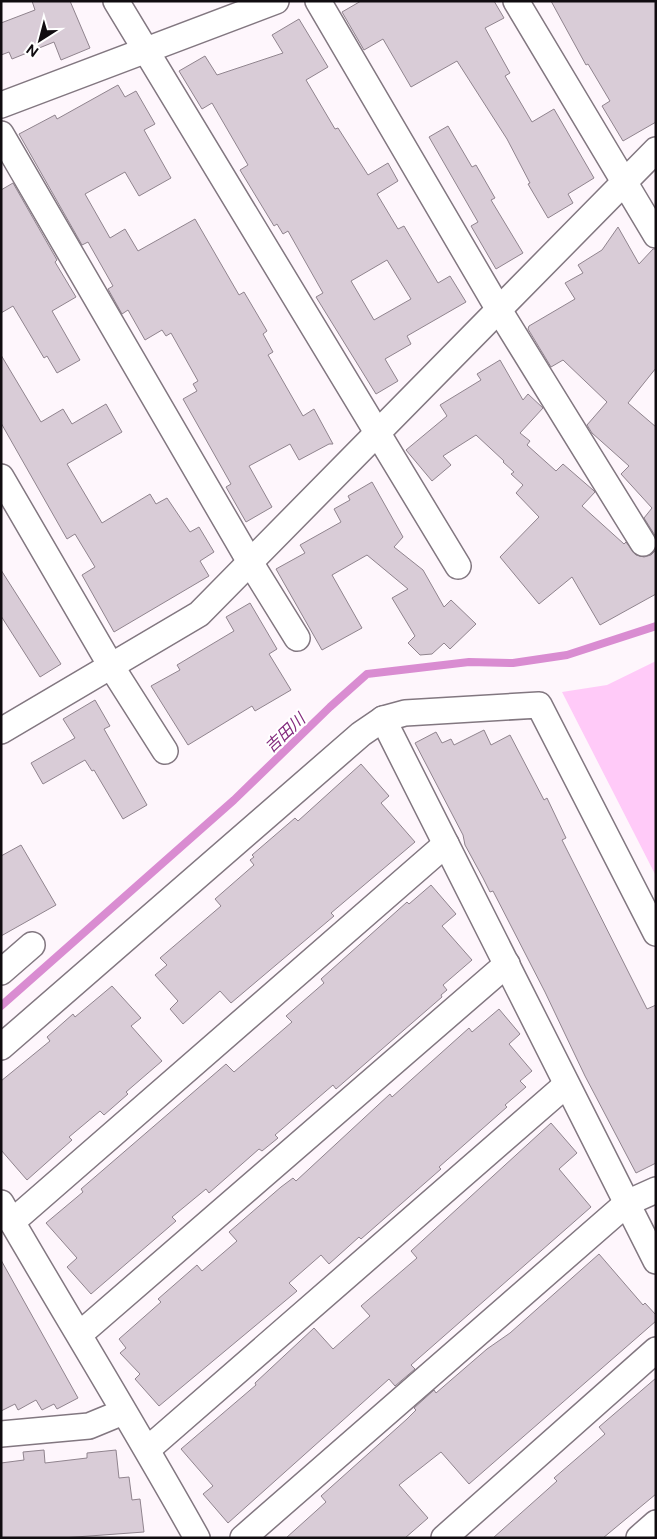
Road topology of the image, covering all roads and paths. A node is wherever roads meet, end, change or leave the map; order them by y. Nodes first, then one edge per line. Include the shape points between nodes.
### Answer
1 (116, 1) edge
2 (276, 1) edge
3 (318, 1) edge
4 (516, 1) edge
5 (146, 51) junction
6 (1, 105) edge
7 (1, 134) edge
8 (656, 150) edge
9 (624, 182) junction
10 (656, 235) edge
11 (499, 310) junction
12 (376, 433) junction
13 (1, 477) edge
14 (643, 543) dead end
15 (250, 562) junction
16 (458, 566) dead end
17 (297, 638) dead end
18 (111, 666) junction
19 (382, 719) junction
20 (1, 731) edge
21 (165, 751) dead end
22 (446, 844) junction
23 (656, 933) edge
24 (32, 945) dead end
25 (507, 964) junction
26 (1, 972) edge
27 (1, 1047) edge
28 (566, 1085) junction
29 (656, 1190) edge
30 (627, 1203) junction
31 (7, 1213) edge
32 (656, 1261) edge
33 (80, 1334) junction
34 (656, 1350) edge
35 (123, 1412) junction
36 (1, 1434) edge
37 (148, 1449) junction
38 (656, 1523) edge
39 (197, 1538) edge
40 (243, 1538) edge
41 (444, 1538) edge
42 (638, 1538) edge

1 - 5 street
2 - 5 street
3 - 11 street
4 - 9 street
5 - 6 street
5 - 12 street
7 - 15 street
8 - 9 street
9 - 10 street
9 - 11 street
11 - 12 street
11 - 14 street
12 - 15 street
12 - 16 street
13 - 18 street
15 - 17 street
15 - 18 street via 199,614
18 - 20 street
18 - 21 street
19 - 22 street
19 - 23 street via 405,713 539,705
19 - 27 street
22 - 25 street
22 - 31 street
24 - 26 street
25 - 28 street
25 - 33 street
28 - 30 street
28 - 37 street
29 - 30 street
30 - 32 street
30 - 40 street
31 - 33 street
33 - 35 street
34 - 41 street
35 - 36 street via 88,1426
35 - 37 street
37 - 39 street
38 - 42 street

